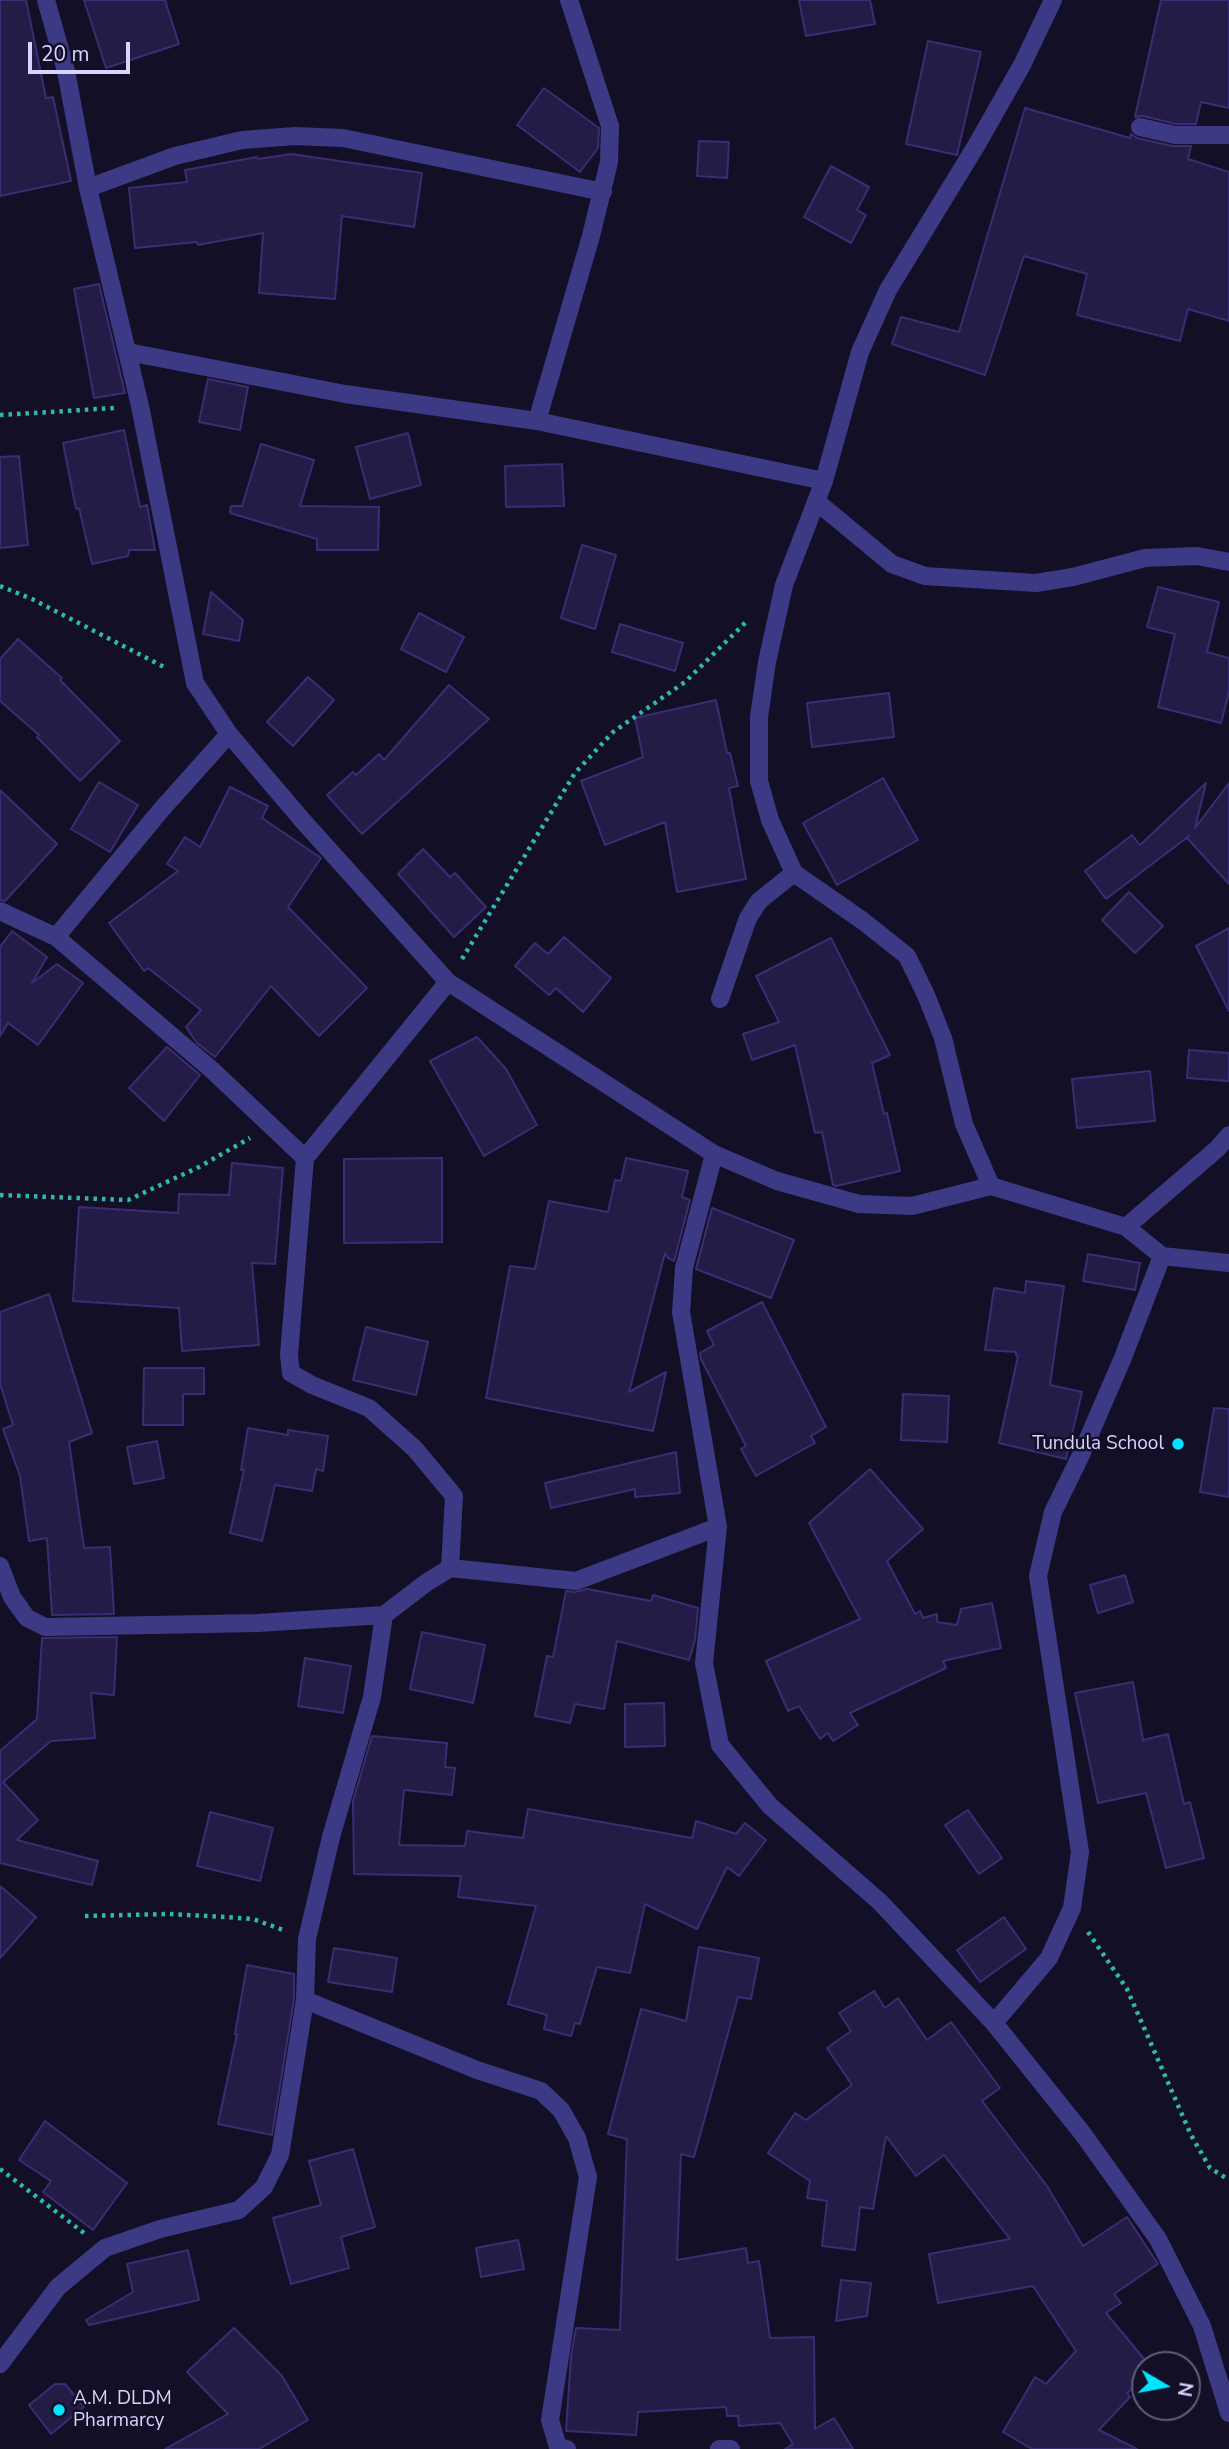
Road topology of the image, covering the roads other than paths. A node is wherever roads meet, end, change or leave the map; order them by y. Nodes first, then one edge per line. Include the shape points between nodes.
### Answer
1 (46, 0) edge
2 (569, 0) edge
3 (1048, 2) edge
4 (1140, 127) dead end
5 (1229, 135) edge
6 (88, 188) junction
7 (603, 192) junction
8 (128, 352) junction
9 (537, 421) junction
10 (824, 481) junction
11 (817, 502) junction
12 (1229, 562) edge
13 (229, 734) junction
14 (794, 873) junction
15 (0, 911) edge
16 (56, 937) junction
17 (449, 982) junction
18 (720, 999) dead end
19 (1229, 1135) edge
20 (714, 1154) junction
21 (305, 1158) junction
22 (991, 1186) junction
23 (1126, 1227) junction
24 (1162, 1256) junction
25 (1229, 1263) edge
26 (718, 1527) junction
27 (0, 1566) edge
28 (450, 1568) junction
29 (384, 1615) junction
30 (305, 2000) junction
31 (994, 2023) junction
32 (0, 2364) edge
33 (1229, 2413) edge
34 (568, 2449) edge
35 (719, 2449) edge
36 (732, 2449) edge

1 - 6 street via 66,71
2 - 7 street via 610,126
3 - 10 street via 976,146 888,290 860,352
4 - 5 street via 1175,135
6 - 7 street via 175,156 242,140 295,136 343,138
6 - 8 street
7 - 9 street
8 - 9 street via 345,394
8 - 13 street via 195,683
9 - 10 street
10 - 11 street
11 - 12 street via 892,564 925,576 1036,583 1145,558 1197,556
11 - 14 street via 784,585 759,718 759,781 770,820
13 - 16 street
13 - 17 street
14 - 18 street via 759,901 748,918
14 - 22 street via 906,956 943,1038 964,1124
15 - 16 street
16 - 21 street via 203,1062
17 - 20 street
17 - 21 street
19 - 23 street
20 - 22 street via 777,1181 859,1204 912,1206
20 - 26 street via 684,1268 681,1312
21 - 28 street via 290,1373 369,1408 415,1449 454,1496
22 - 23 street
23 - 24 street
24 - 25 street
24 - 31 street via 1122,1360 1053,1512 1038,1576 1080,1852 1072,1908 1049,1958
26 - 28 street via 576,1581
26 - 31 street via 704,1663 720,1745 770,1806 880,1902
27 - 29 street via 12,1597 27,1618 45,1627 258,1623
28 - 29 street
29 - 30 street via 372,1697 307,1939
30 - 32 street via 280,2155 264,2188 239,2210 104,2248 58,2287
30 - 34 street via 541,2091 561,2110 577,2138 588,2176 550,2420 558,2447
31 - 33 street via 1083,2134 1158,2239 1202,2326
35 - 36 street

